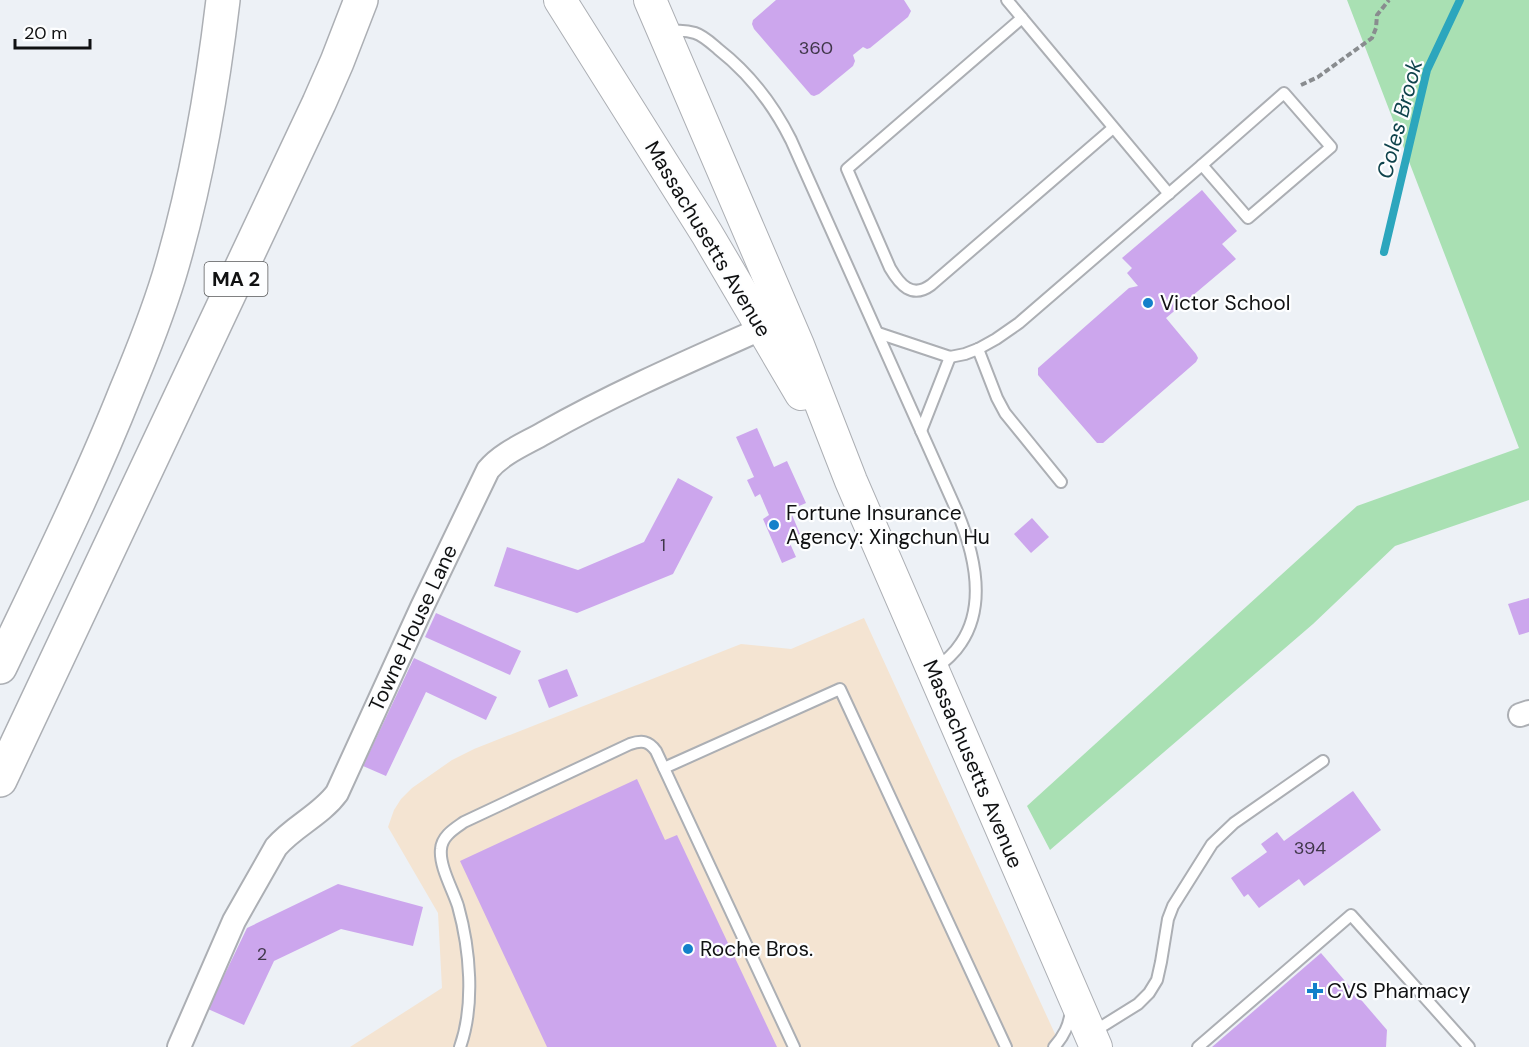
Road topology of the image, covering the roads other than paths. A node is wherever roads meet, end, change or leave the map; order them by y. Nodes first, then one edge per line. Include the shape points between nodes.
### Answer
1 (223, 0) edge
2 (361, 0) edge
3 (560, 0) edge
4 (650, 0) edge
5 (1007, 0) edge
6 (1022, 18) junction
7 (664, 32) junction
8 (1113, 128) junction
9 (1202, 165) junction
10 (1168, 194) junction
11 (763, 328) junction
12 (878, 333) junction
13 (978, 349) junction
14 (950, 357) junction
15 (921, 431) junction
16 (851, 481) junction
17 (1061, 482) dead end
18 (30, 605) junction
19 (0, 646) edge
20 (0, 667) edge
21 (933, 671) junction
22 (1323, 761) dead end
23 (664, 768) junction
24 (0, 780) edge
25 (1072, 993) junction
26 (1093, 1040) edge
27 (1461, 1044) edge
28 (178, 1047) edge
29 (460, 1047) edge
30 (794, 1047) edge
31 (1006, 1047) edge
32 (1054, 1047) edge
33 (1198, 1047) edge

1 - 18 highway, MA 2 via 202,139 168,277 103,448
2 - 24 highway, MA 2 via 314,114
3 - 11 main road, Massachusetts Avenue
4 - 7 main road, Massachusetts Avenue
5 - 6 lane
6 - 8 lane
6 - 8 lane via 847,169 899,281 910,290 927,288
7 - 12 lane via 680,30 701,36 740,68 768,100 791,140
7 - 16 main road, Massachusetts Avenue via 791,327
8 - 10 lane
9 - 9 lane via 1248,218 1330,147 1284,93
9 - 10 lane
10 - 13 lane via 1019,323
11 - 16 main road, Massachusetts Avenue
11 - 28 street, Towne House Lane via 584,411 502,456 488,470 337,793 276,846 234,921
12 - 14 lane
12 - 15 lane
13 - 14 lane
13 - 17 lane via 1005,413
14 - 15 lane
15 - 21 lane via 965,532 975,578 974,611 967,633 951,656
16 - 21 main road, Massachusetts Avenue
18 - 19 highway
18 - 20 highway, MA 2
21 - 25 main road, Massachusetts Avenue
22 - 26 lane via 1219,836 1173,906 1157,980 1149,993
23 - 29 lane via 653,746 636,742 464,822 446,837 441,857 460,916 468,965 468,1017
23 - 30 lane
23 - 31 lane via 840,689
25 - 26 main road, Massachusetts Avenue
25 - 32 lane via 1069,1025
27 - 33 lane via 1352,915

